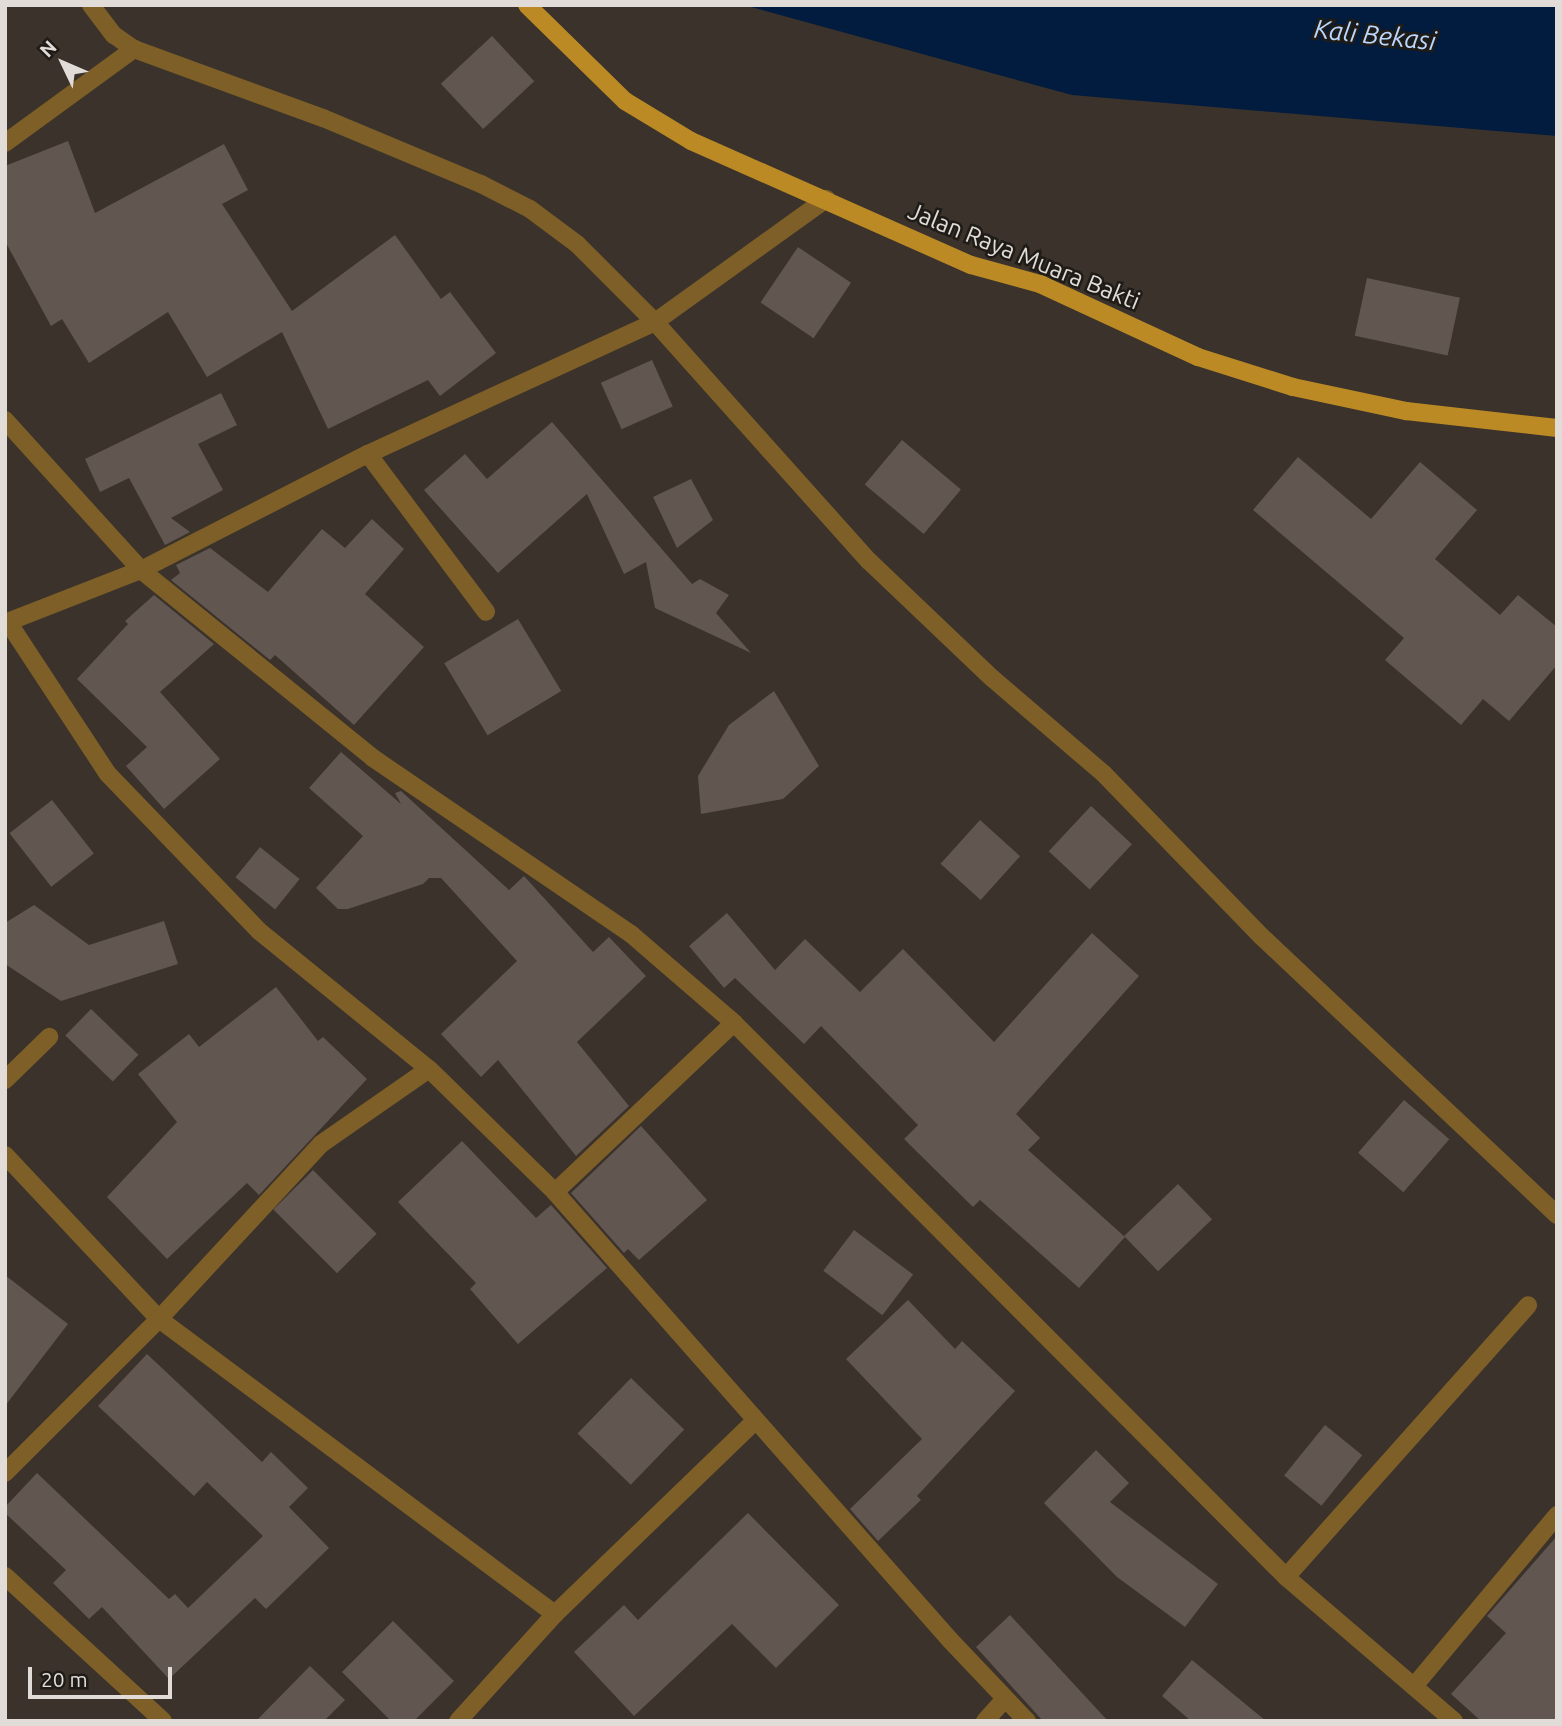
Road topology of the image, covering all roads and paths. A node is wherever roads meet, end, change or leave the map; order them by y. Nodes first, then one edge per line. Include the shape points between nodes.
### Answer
1 (91, 5) edge
2 (527, 5) edge
3 (134, 49) junction
4 (5, 143) edge
5 (827, 200) junction
6 (655, 322) junction
7 (5, 420) edge
8 (1557, 428) edge
9 (368, 454) junction
10 (141, 570) junction
11 (486, 612) dead end
12 (7, 622) edge
13 (734, 1023) junction
14 (49, 1037) dead end
15 (429, 1069) junction
16 (5, 1080) edge
17 (5, 1155) edge
18 (555, 1192) junction
19 (1557, 1215) edge
20 (1528, 1305) dead end
21 (159, 1318) junction
22 (756, 1420) junction
23 (5, 1473) edge
24 (1557, 1515) edge
25 (5, 1576) edge
26 (1286, 1577) junction
27 (555, 1614) junction
28 (1415, 1685) junction
29 (1004, 1700) junction
30 (163, 1721) edge
31 (458, 1721) edge
32 (985, 1721) edge
33 (1027, 1721) edge
34 (1454, 1721) edge

1 - 3 street via 114,35
2 - 5 main road, Jalan Raya Muara Bakti via 625,101 691,141
3 - 4 street
3 - 6 street via 323,118 530,209 577,244
5 - 6 street
5 - 8 main road, Jalan Raya Muara Bakti via 971,265 1040,284 1198,357 1293,387 1406,411
6 - 9 street
6 - 19 street via 869,561 992,678 1103,773 1261,936
7 - 10 street
9 - 10 street
9 - 11 street
10 - 12 street
10 - 13 street via 373,758 631,933
12 - 15 street via 107,773 259,931
13 - 18 street
13 - 26 street
14 - 16 street
15 - 18 street
15 - 21 street via 321,1144
17 - 21 street
18 - 22 street
20 - 26 street
21 - 23 street
21 - 27 street
22 - 27 street
22 - 29 street
24 - 28 street
25 - 30 street
26 - 28 street
27 - 31 street
28 - 34 street
29 - 32 street
29 - 33 street

